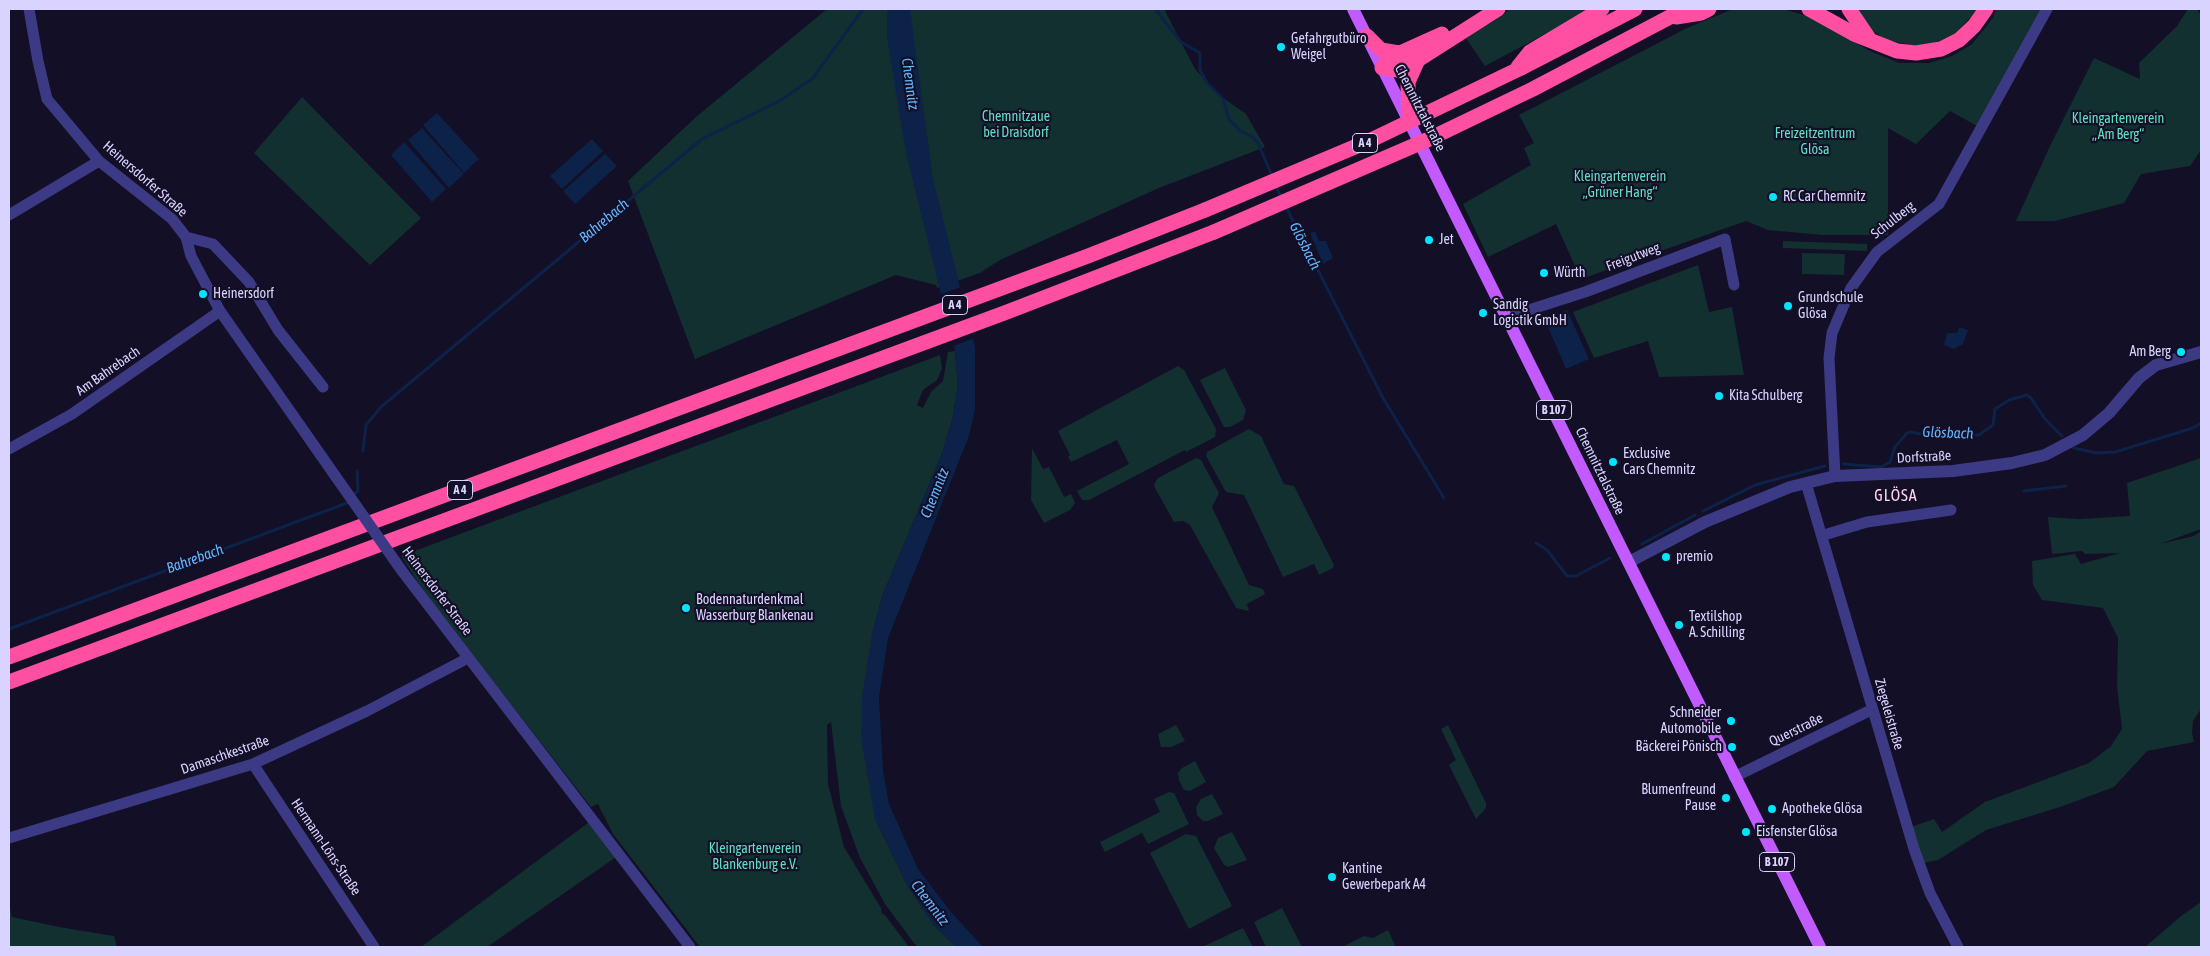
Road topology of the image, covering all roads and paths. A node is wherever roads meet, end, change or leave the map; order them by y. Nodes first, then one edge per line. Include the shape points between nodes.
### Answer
1 (29, 9) edge
2 (1353, 9) edge
3 (1498, 9) edge
4 (1602, 9) edge
5 (1635, 9) edge
6 (1685, 9) edge
7 (1709, 9) edge
8 (1809, 9) edge
9 (1849, 9) edge
10 (1986, 9) edge
11 (2047, 9) edge
12 (1669, 18) junction
13 (1473, 23) junction
14 (1367, 36) junction
15 (1870, 40) junction
16 (1399, 53) junction
17 (1418, 60) junction
18 (1382, 68) junction
19 (1519, 68) junction
20 (1409, 121) junction
21 (99, 162) junction
22 (9, 214) edge
23 (186, 237) junction
24 (1734, 285) dead end
25 (220, 311) junction
26 (1507, 317) junction
27 (2201, 352) edge
28 (323, 387) dead end
29 (9, 449) edge
30 (1835, 476) junction
31 (1806, 483) junction
32 (1951, 510) dead end
33 (1824, 535) junction
34 (1629, 562) junction
35 (9, 658) edge
36 (468, 658) junction
37 (9, 682) edge
38 (1871, 710) junction
39 (253, 764) junction
40 (1734, 777) junction
41 (9, 838) edge
42 (374, 947) edge
43 (690, 947) edge
44 (1820, 947) edge
45 (1958, 947) edge

1 - 21 street, Heinersdorfer Straße via 47,99
2 - 14 main road, Chemnitztalstraße / B 107
3 - 13 highway
4 - 19 highway via 1530,52
5 - 19 highway, A 4
6 - 12 highway, A 4
7 - 12 highway
8 - 15 highway
9 - 15 highway
10 - 15 highway via 1967,34 1941,49 1907,53
11 - 30 street, Schulberg via 1939,204 1877,252 1850,288 1832,333 1829,358
12 - 37 highway, A 4, bridge via 1533,89 1380,162 1214,232 1008,312
13 - 16 highway
13 - 17 highway
14 - 16 highway via 1381,50
14 - 18 main road, Chemnitztalstraße / B 107
16 - 18 highway
17 - 18 highway via 1398,70
17 - 20 highway via 1408,82
18 - 20 main road, Chemnitztalstraße / B 107
19 - 35 highway, A 4, bridge via 1370,141 1205,210
20 - 26 main road, Chemnitztalstraße / B 107
21 - 22 street
21 - 23 street, Heinersdorfer Straße via 172,220
23 - 25 street, Heinersdorfer Straße via 191,256
23 - 28 street, Heinersdorfer Straße via 213,244 248,282 278,330
24 - 26 street, Freigutweg via 1725,239 1585,292
25 - 29 street, Am Bahrebach via 72,414
25 - 36 street, Heinersdorfer Straße, bridge via 402,571
26 - 34 main road, Chemnitztalstraße / B 107
27 - 30 street, Dorfstraße via 2156,365 2139,378 2102,420 2083,435 2045,455 1953,471
30 - 31 street, Dorfstraße
31 - 33 street, Ziegeleistraße
31 - 34 street, Dorfstraße via 1722,514
32 - 33 street via 1867,522
33 - 38 street, Ziegeleistraße
34 - 40 main road, Chemnitztalstraße / B 107
36 - 39 street, Damaschkestraße via 367,711
36 - 43 street, Heinersdorfer Straße
38 - 40 street, Querstraße
38 - 45 street, Ziegeleistraße via 1917,858 1930,893
39 - 41 street, Damaschkestraße
39 - 42 street, Hermann-Löns-Straße
40 - 44 main road, Chemnitztalstraße / B 107

